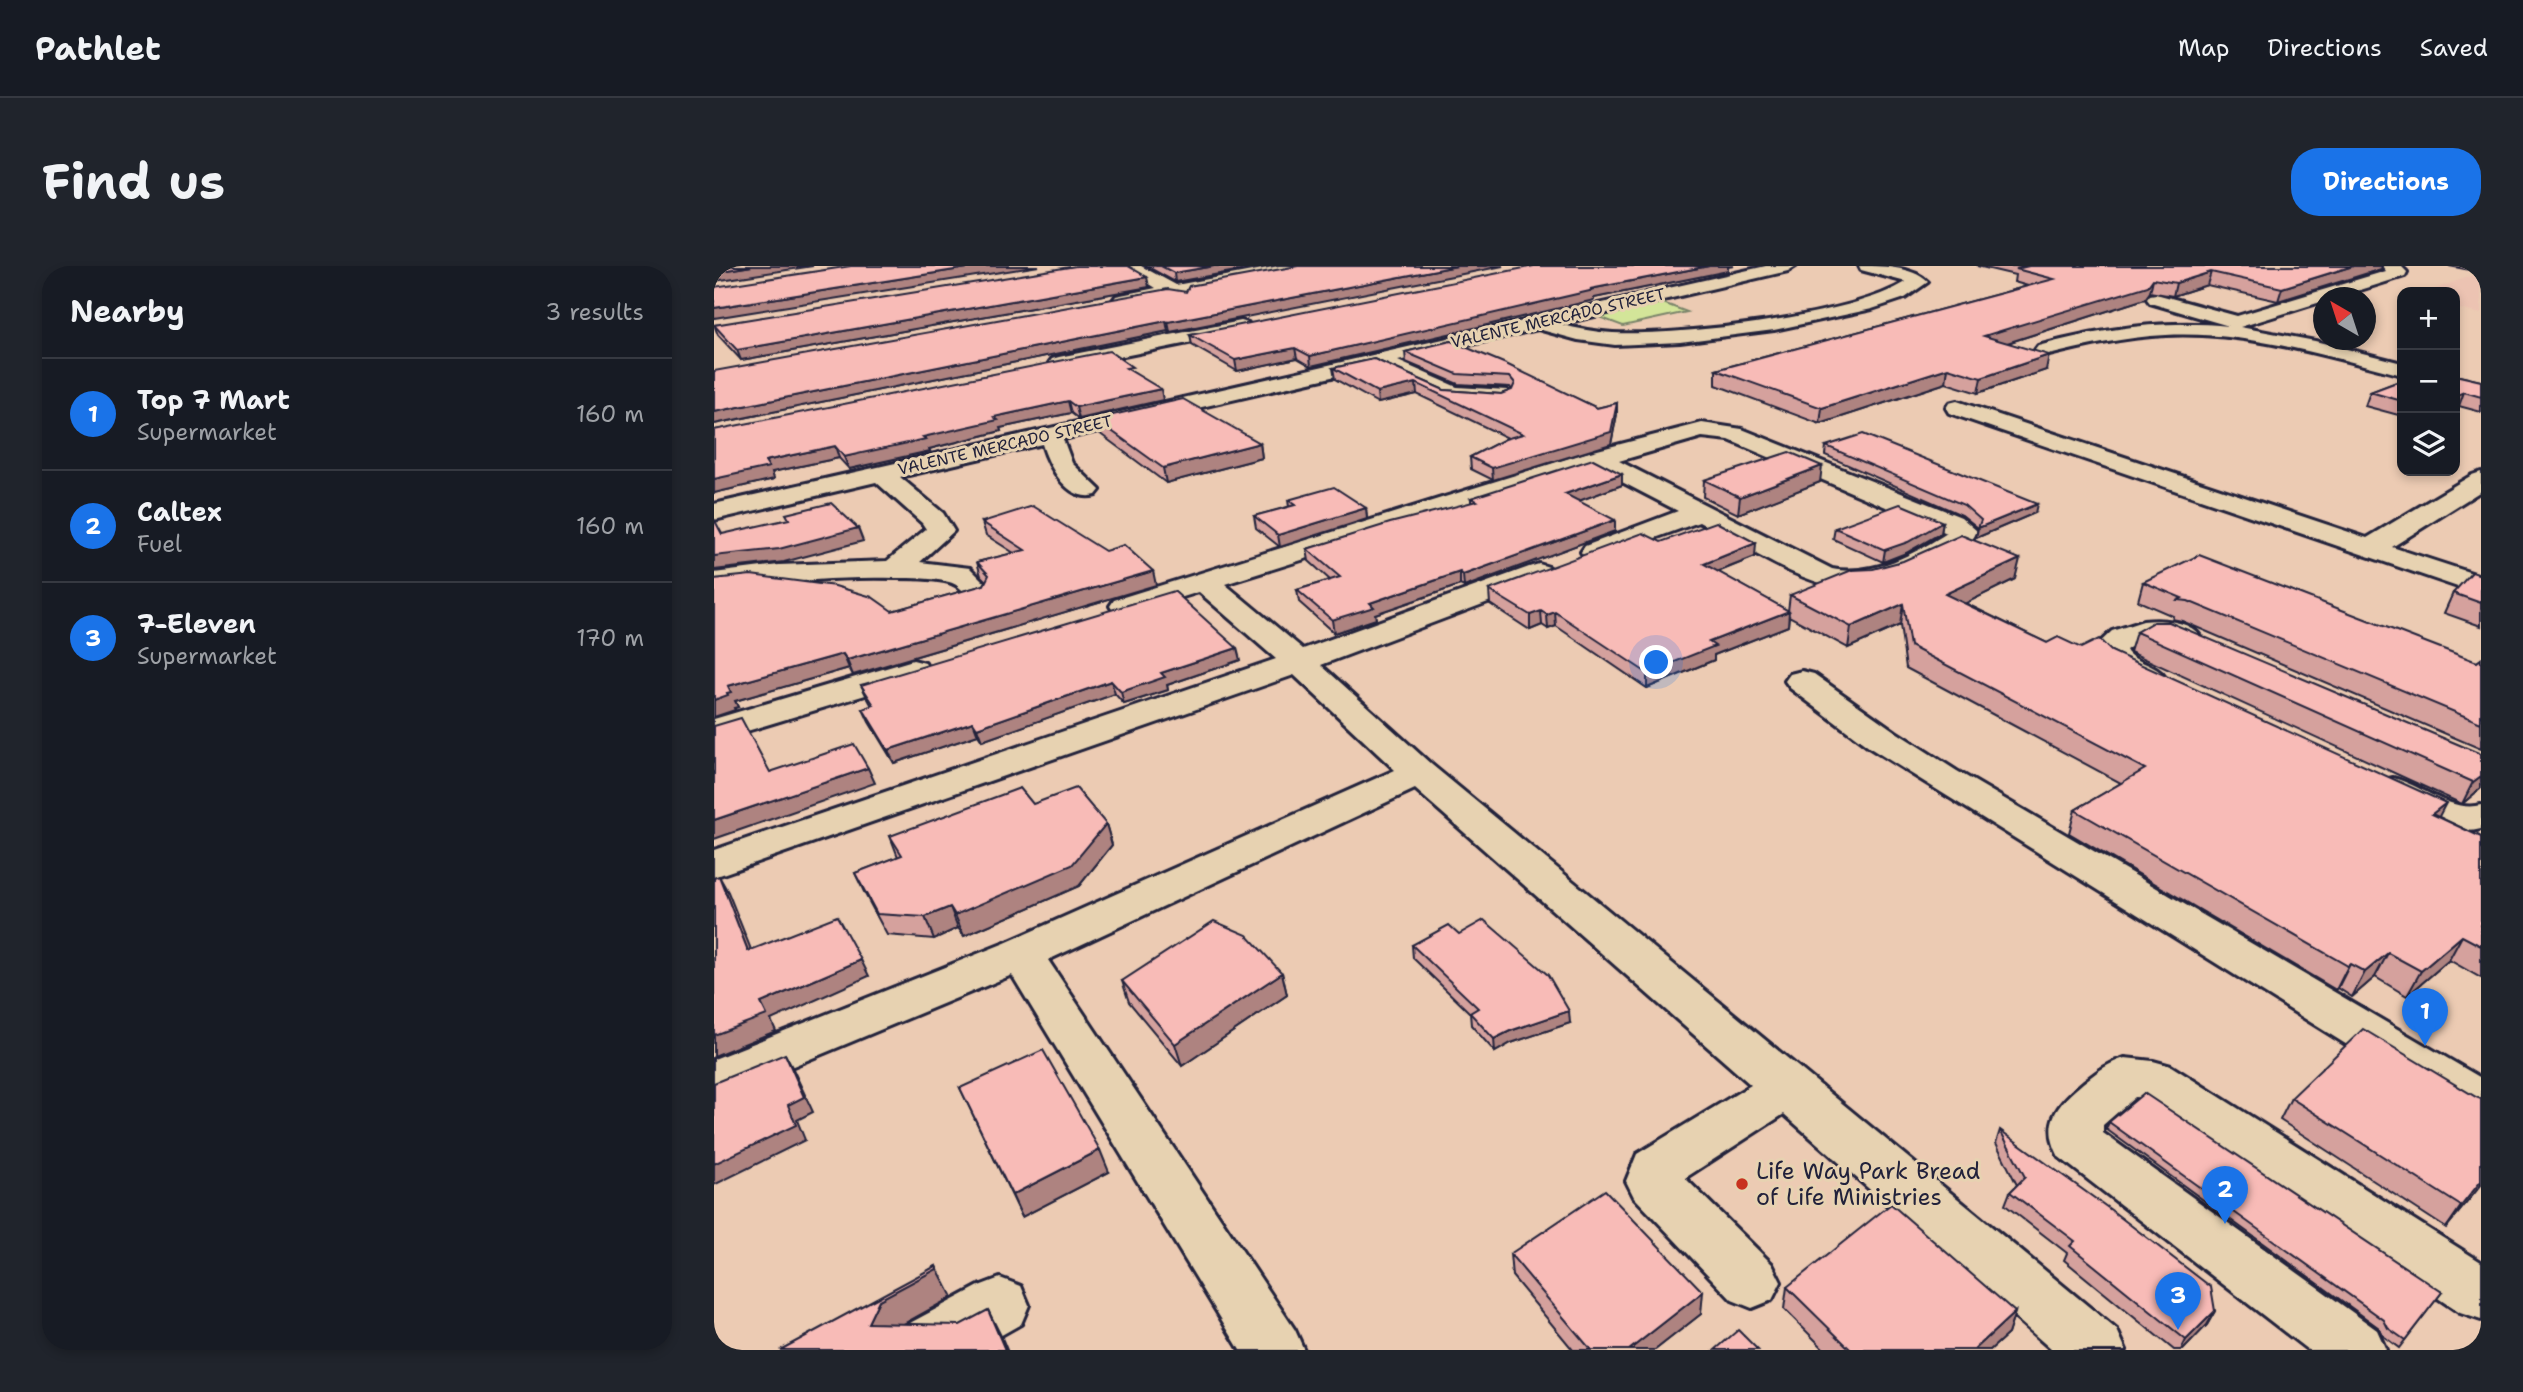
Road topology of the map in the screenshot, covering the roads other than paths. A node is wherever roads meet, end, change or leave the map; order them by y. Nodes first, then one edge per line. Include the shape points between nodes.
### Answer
1 (1129, 266) edge
2 (1306, 266) edge
3 (1788, 266) edge
4 (1867, 266) edge
5 (2390, 266) edge
6 (1175, 290) junction
7 (2156, 299) edge
8 (1107, 302) edge
9 (2237, 322) junction
10 (1539, 323) junction
11 (1238, 327) junction
12 (1262, 329) edge
13 (2276, 348) junction
14 (2045, 350) dead end
15 (1376, 359) junction
16 (1300, 360) edge
17 (1037, 368) edge
18 (2397, 368) edge
19 (1320, 372) junction
20 (1502, 395) edge
21 (1957, 408) dead end
22 (1050, 434) junction
23 (1595, 457) junction
24 (880, 473) junction
25 (2481, 481) edge
26 (1087, 490) dead end
27 (714, 512) edge
28 (1702, 512) junction
29 (2369, 549) junction
30 (895, 569) junction
31 (714, 582) edge
32 (1205, 582) junction
33 (2481, 586) edge
34 (976, 589) edge
35 (1098, 614) edge
36 (2207, 646) edge
37 (939, 662) edge
38 (1299, 662) junction
39 (1802, 681) dead end
40 (2180, 691) edge
41 (714, 730) edge
42 (1419, 773) junction
43 (2366, 777) edge
44 (2481, 817) edge
45 (714, 864) edge
46 (1021, 954) junction
47 (714, 1080) edge
48 (1788, 1087) junction
49 (2481, 1103) edge
50 (1752, 1282) dead end
51 (2481, 1294) edge
52 (1000, 1305) dead end
53 (918, 1350) edge
54 (1274, 1350) edge
55 (2096, 1350) edge
56 (2356, 1350) edge

1 - 6 street
2 - 6 street
3 - 10 street, VALENTE MERCADO STREET
4 - 10 street via 1919,282 1891,298 1762,325 1619,339 1580,335
5 - 9 street via 2399,272
6 - 8 street
6 - 11 street
7 - 9 street
9 - 13 street
10 - 15 street, VALENTE MERCADO STREET
11 - 12 street
11 - 17 street
13 - 14 street via 2209,330 2166,330 2092,338
13 - 18 street via 2302,344
15 - 19 street, VALENTE MERCADO STREET
15 - 20 street via 1453,393
16 - 19 street
19 - 22 street, VALENTE MERCADO STREET
21 - 29 street
22 - 24 street, VALENTE MERCADO STREET
22 - 26 street via 1062,466
23 - 28 street
23 - 28 street via 1679,434 1721,431 1963,531 1950,543 1879,577 1842,581
23 - 32 street
24 - 27 street, VALENTE MERCADO STREET
24 - 30 street via 934,519 940,531
25 - 29 street
28 - 38 street
29 - 33 street
30 - 31 street via 755,575
30 - 34 street via 960,574
32 - 35 street
32 - 38 street
36 - 40 street via 2170,630 2148,627 2106,652 2118,663
37 - 41 street
38 - 42 street
38 - 45 street
39 - 49 street via 1944,779
42 - 46 street
42 - 48 street
43 - 44 street via 2453,817
46 - 47 street
46 - 54 street
48 - 50 street via 1676,1155 1656,1170 1653,1181
48 - 55 street
51 - 56 street via 2153,1080 2125,1077 2078,1117 2077,1142
52 - 53 street

